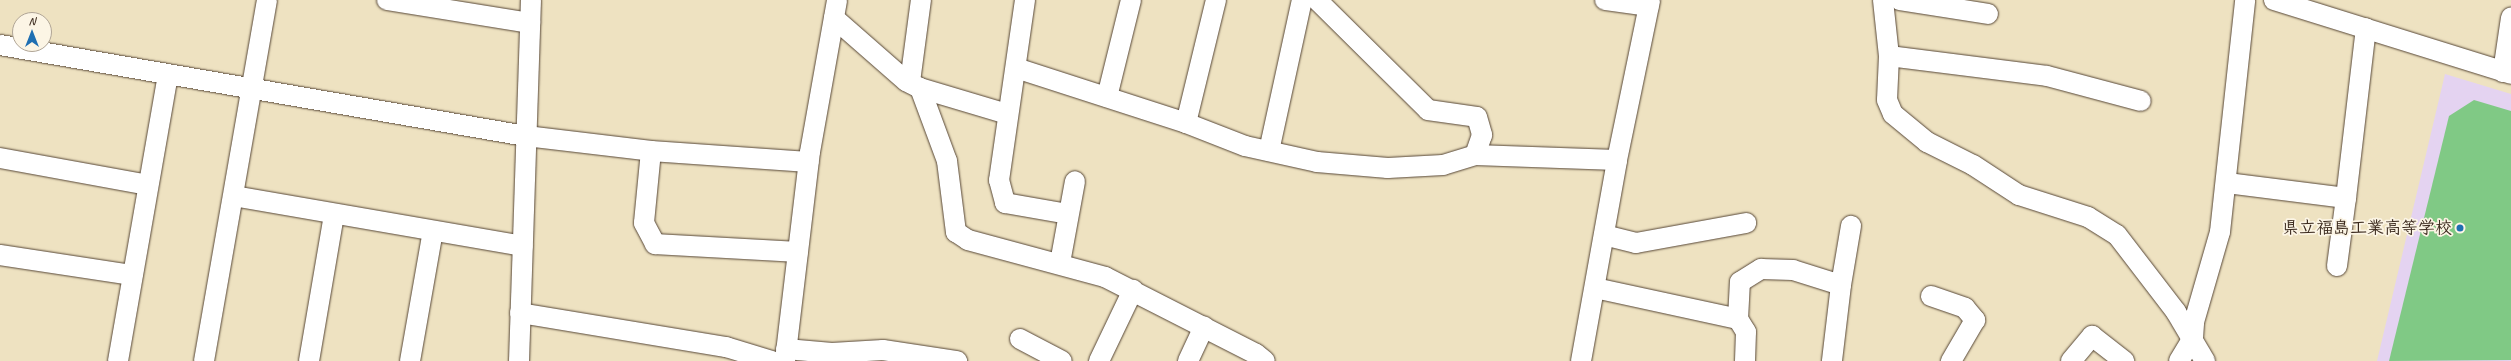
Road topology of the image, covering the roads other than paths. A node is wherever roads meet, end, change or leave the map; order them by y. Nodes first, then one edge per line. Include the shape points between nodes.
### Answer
1 (267, 0) edge
2 (387, 0) edge
3 (531, 0) edge
4 (921, 0) edge
5 (1025, 0) edge
6 (1131, 0) edge
7 (1216, 0) edge
8 (1302, 0) edge
9 (1317, 0) edge
10 (1605, 0) edge
11 (1883, 0) edge
12 (1900, 0) edge
13 (2245, 0) edge
14 (2274, 0) edge
15 (1650, 3) edge
16 (835, 9) edge
17 (1988, 14) dead end
18 (2511, 18) edge
19 (530, 23) junction
20 (2366, 28) junction
21 (0, 46) edge
22 (1889, 56) junction
23 (1016, 68) junction
24 (2507, 73) edge
25 (168, 74) junction
26 (915, 85) junction
27 (253, 90) junction
28 (1107, 98) junction
29 (2141, 101) dead end
30 (1007, 114) junction
31 (1186, 123) junction
32 (526, 136) junction
33 (1270, 150) junction
34 (651, 151) junction
35 (1475, 155) junction
36 (0, 158) edge
37 (1617, 160) junction
38 (809, 162) junction
39 (1075, 181) dead end
40 (2227, 183) junction
41 (148, 185) junction
42 (234, 196) junction
43 (2346, 198) junction
44 (334, 214) junction
45 (1068, 214) junction
46 (1746, 223) dead end
47 (1851, 226) dead end
48 (433, 231) junction
49 (1604, 235) junction
50 (523, 246) junction
51 (798, 252) junction
52 (0, 254) edge
53 (1060, 263) junction
54 (2337, 266) dead end
55 (132, 275) junction
56 (1841, 285) junction
57 (1595, 288) junction
58 (1133, 290) junction
59 (1931, 296) dead end
60 (520, 313) junction
61 (1738, 319) junction
62 (1204, 327) junction
63 (2193, 338) junction
64 (1020, 339) dead end
65 (781, 357) edge
66 (1955, 360) edge
67 (118, 361) edge
68 (204, 361) edge
69 (309, 361) edge
70 (410, 361) edge
71 (519, 361) edge
72 (957, 361) edge
73 (1062, 361) edge
74 (1099, 361) edge
75 (1188, 361) edge
76 (1265, 361) edge
77 (1581, 361) edge
78 (1744, 361) edge
79 (1832, 361) edge
80 (2071, 361) edge
81 (2124, 361) edge
82 (2179, 361) edge
83 (2205, 361) edge

1 - 27 street
2 - 19 street
3 - 19 street
4 - 26 street
5 - 23 street
6 - 28 street
7 - 31 street
8 - 33 street
9 - 35 street via 1428,110 1477,117 1482,135
10 - 15 street
11 - 22 street
12 - 17 street
13 - 40 street
14 - 20 street
15 - 37 street
16 - 26 street
16 - 38 street
18 - 24 street
19 - 32 street
20 - 24 street
20 - 43 street
21 - 25 street
22 - 29 street via 2047,76
22 - 63 street via 1887,100 1893,114 1927,142 1973,166 2019,195 2088,217 2117,235
23 - 28 street
23 - 30 street
25 - 27 street
25 - 41 street
26 - 30 street
26 - 53 street via 947,161 956,232 968,240
27 - 32 street
27 - 42 street
28 - 31 street
30 - 45 street via 999,180 1005,203
31 - 33 street via 1245,146
32 - 34 street
32 - 50 street
33 - 35 street via 1317,162 1388,168 1443,166
34 - 38 street
34 - 51 street via 644,223 655,244
35 - 37 street
36 - 41 street
37 - 49 street
38 - 51 street
39 - 45 street
40 - 43 street
40 - 63 street via 2220,232 2194,322
41 - 55 street
42 - 44 street
42 - 68 street
43 - 54 street
44 - 48 street
44 - 69 street
45 - 53 street
46 - 49 street via 1636,243
47 - 56 street
48 - 50 street
48 - 70 street
49 - 57 street
50 - 60 street
51 - 65 street
52 - 55 street
53 - 58 street via 1105,277
55 - 67 street
56 - 61 street via 1793,270 1761,268 1740,282
56 - 79 street
57 - 61 street
57 - 77 street
58 - 62 street
58 - 74 street
59 - 66 street via 1965,308 1975,320
60 - 65 street
60 - 71 street
61 - 78 street via 1746,332
62 - 75 street
62 - 76 street
63 - 82 street
63 - 83 street
64 - 73 street
65 - 72 street via 883,350
80 - 81 street via 2092,336

